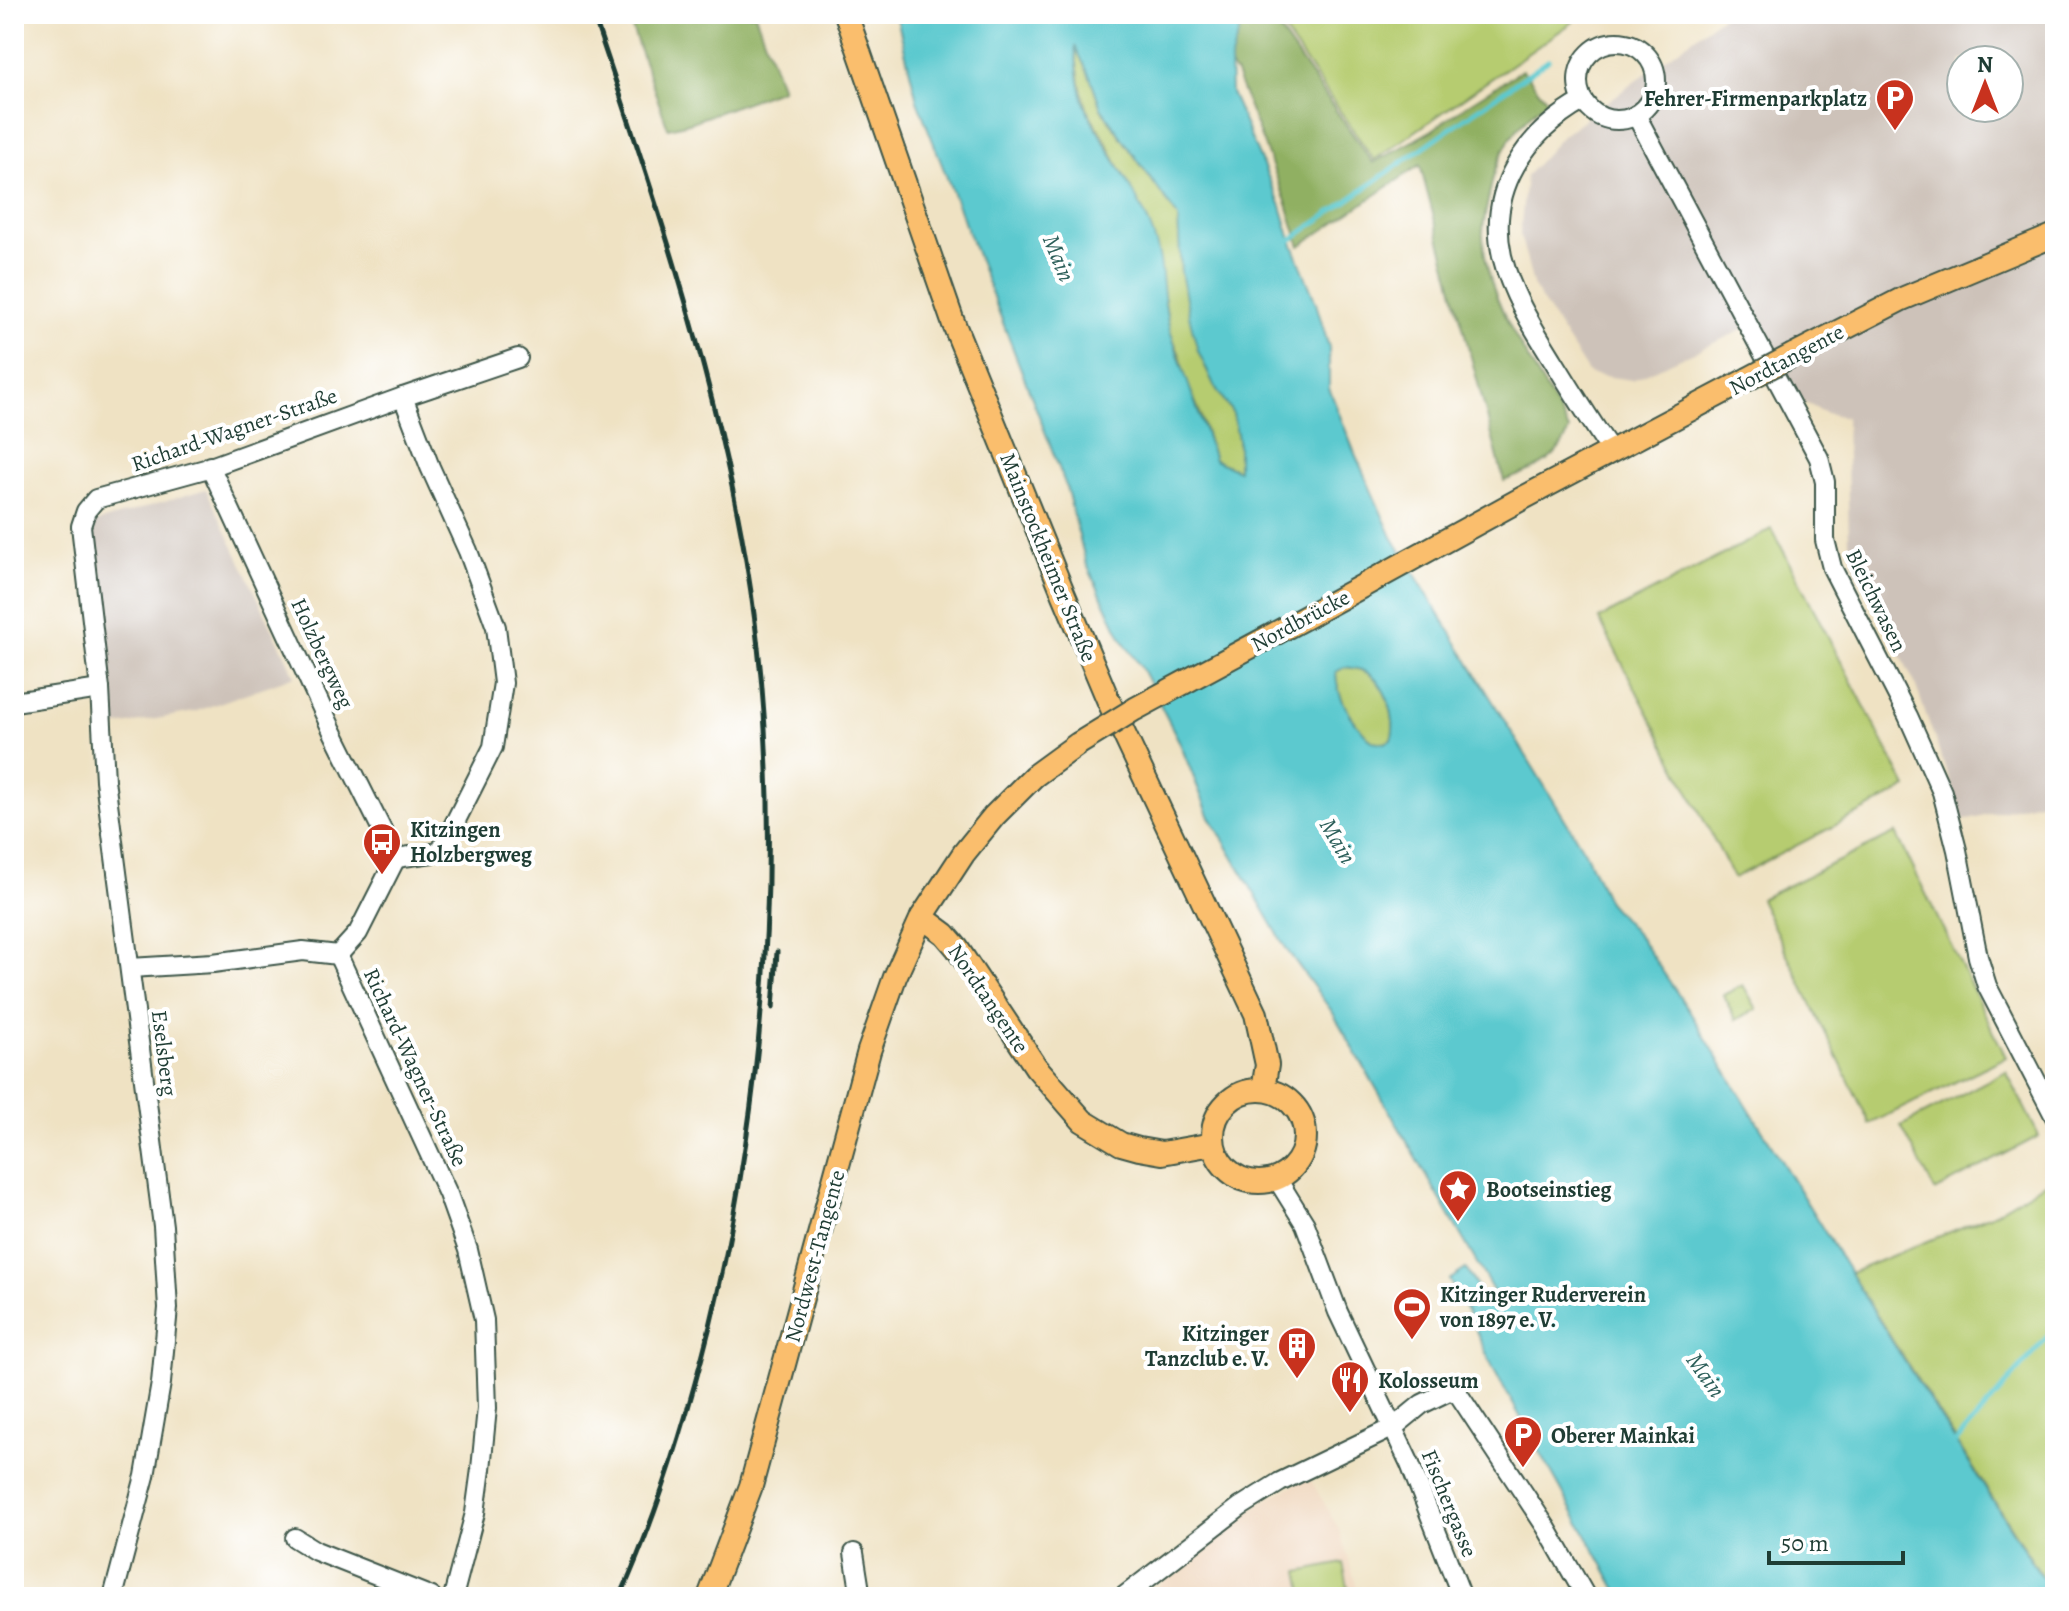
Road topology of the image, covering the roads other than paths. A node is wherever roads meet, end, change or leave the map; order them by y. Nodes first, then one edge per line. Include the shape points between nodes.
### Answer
1 (846, 14) edge
2 (1583, 101) junction
3 (1636, 115) junction
4 (2055, 235) edge
5 (518, 358) dead end
6 (403, 397) junction
7 (1612, 452) junction
8 (210, 466) junction
9 (1523, 498) joint
10 (86, 511) joint
11 (100, 689) junction
12 (14, 702) edge
13 (396, 858) junction
14 (922, 917) junction
15 (338, 955) junction
16 (130, 968) junction
17 (1263, 1089) junction
18 (2055, 1117) edge
19 (1213, 1144) junction
20 (1277, 1179) junction
21 (1394, 1427) junction
22 (295, 1538) dead end
23 (854, 1553) dead end
24 (113, 1597) edge
25 (432, 1597) edge
26 (453, 1597) edge
27 (709, 1597) edge
28 (861, 1597) edge
29 (1123, 1597) edge
30 (1462, 1597) edge
31 (1586, 1597) edge

1 - 17 main road, Mainstockheimer Straße via 953,322 1040,537 1109,702 1256,1014 1267,1065
2 - 3 street via 1613,120
2 - 3 street via 1578,87 1581,63 1599,45 1622,41 1647,55 1656,73 1653,97
2 - 7 street via 1549,123 1518,160 1505,187 1499,237 1511,283 1531,324
3 - 18 street, Bleichwasen via 1819,458 1832,568 1942,792 1987,986
4 - 7 main road, Nordtangente, bridge via 1902,299
5 - 6 street, Richard-Wagner-Straße
6 - 8 street, Richard-Wagner-Straße
6 - 13 street via 496,627 503,683 493,747 440,852
7 - 9 main road, Nordtangente
8 - 10 street, Richard-Wagner-Straße via 96,499
8 - 13 street, Holzbergweg
9 - 14 main road, Nordbrücke, bridge via 1078,744 1034,776 994,816
10 - 11 street, Eselsberg via 81,526
11 - 12 street
11 - 16 street, Eselsberg via 105,780
13 - 15 street, Richard-Wagner-Straße via 358,933
14 - 19 main road, Nordtangente via 957,948 1021,1046 1083,1121 1121,1144 1162,1153
14 - 27 main road, Nordwest-Tangente via 881,1011 751,1486
15 - 16 street via 303,951
15 - 26 street, Richard-Wagner-Straße via 448,1194 484,1320 487,1408 481,1469
16 - 24 street, Eselsberg via 163,1226 168,1308 145,1476
17 - 19 main road via 1240,1094 1224,1106 1214,1123
17 - 20 main road via 1292,1103 1305,1131 1298,1162
19 - 20 main road via 1221,1162 1236,1176 1259,1182
20 - 21 street via 1305,1224 1338,1312
21 - 29 street via 1240,1507
21 - 30 street, Fischergasse
21 - 31 street via 1422,1404 1455,1392
22 - 25 street
23 - 28 street

